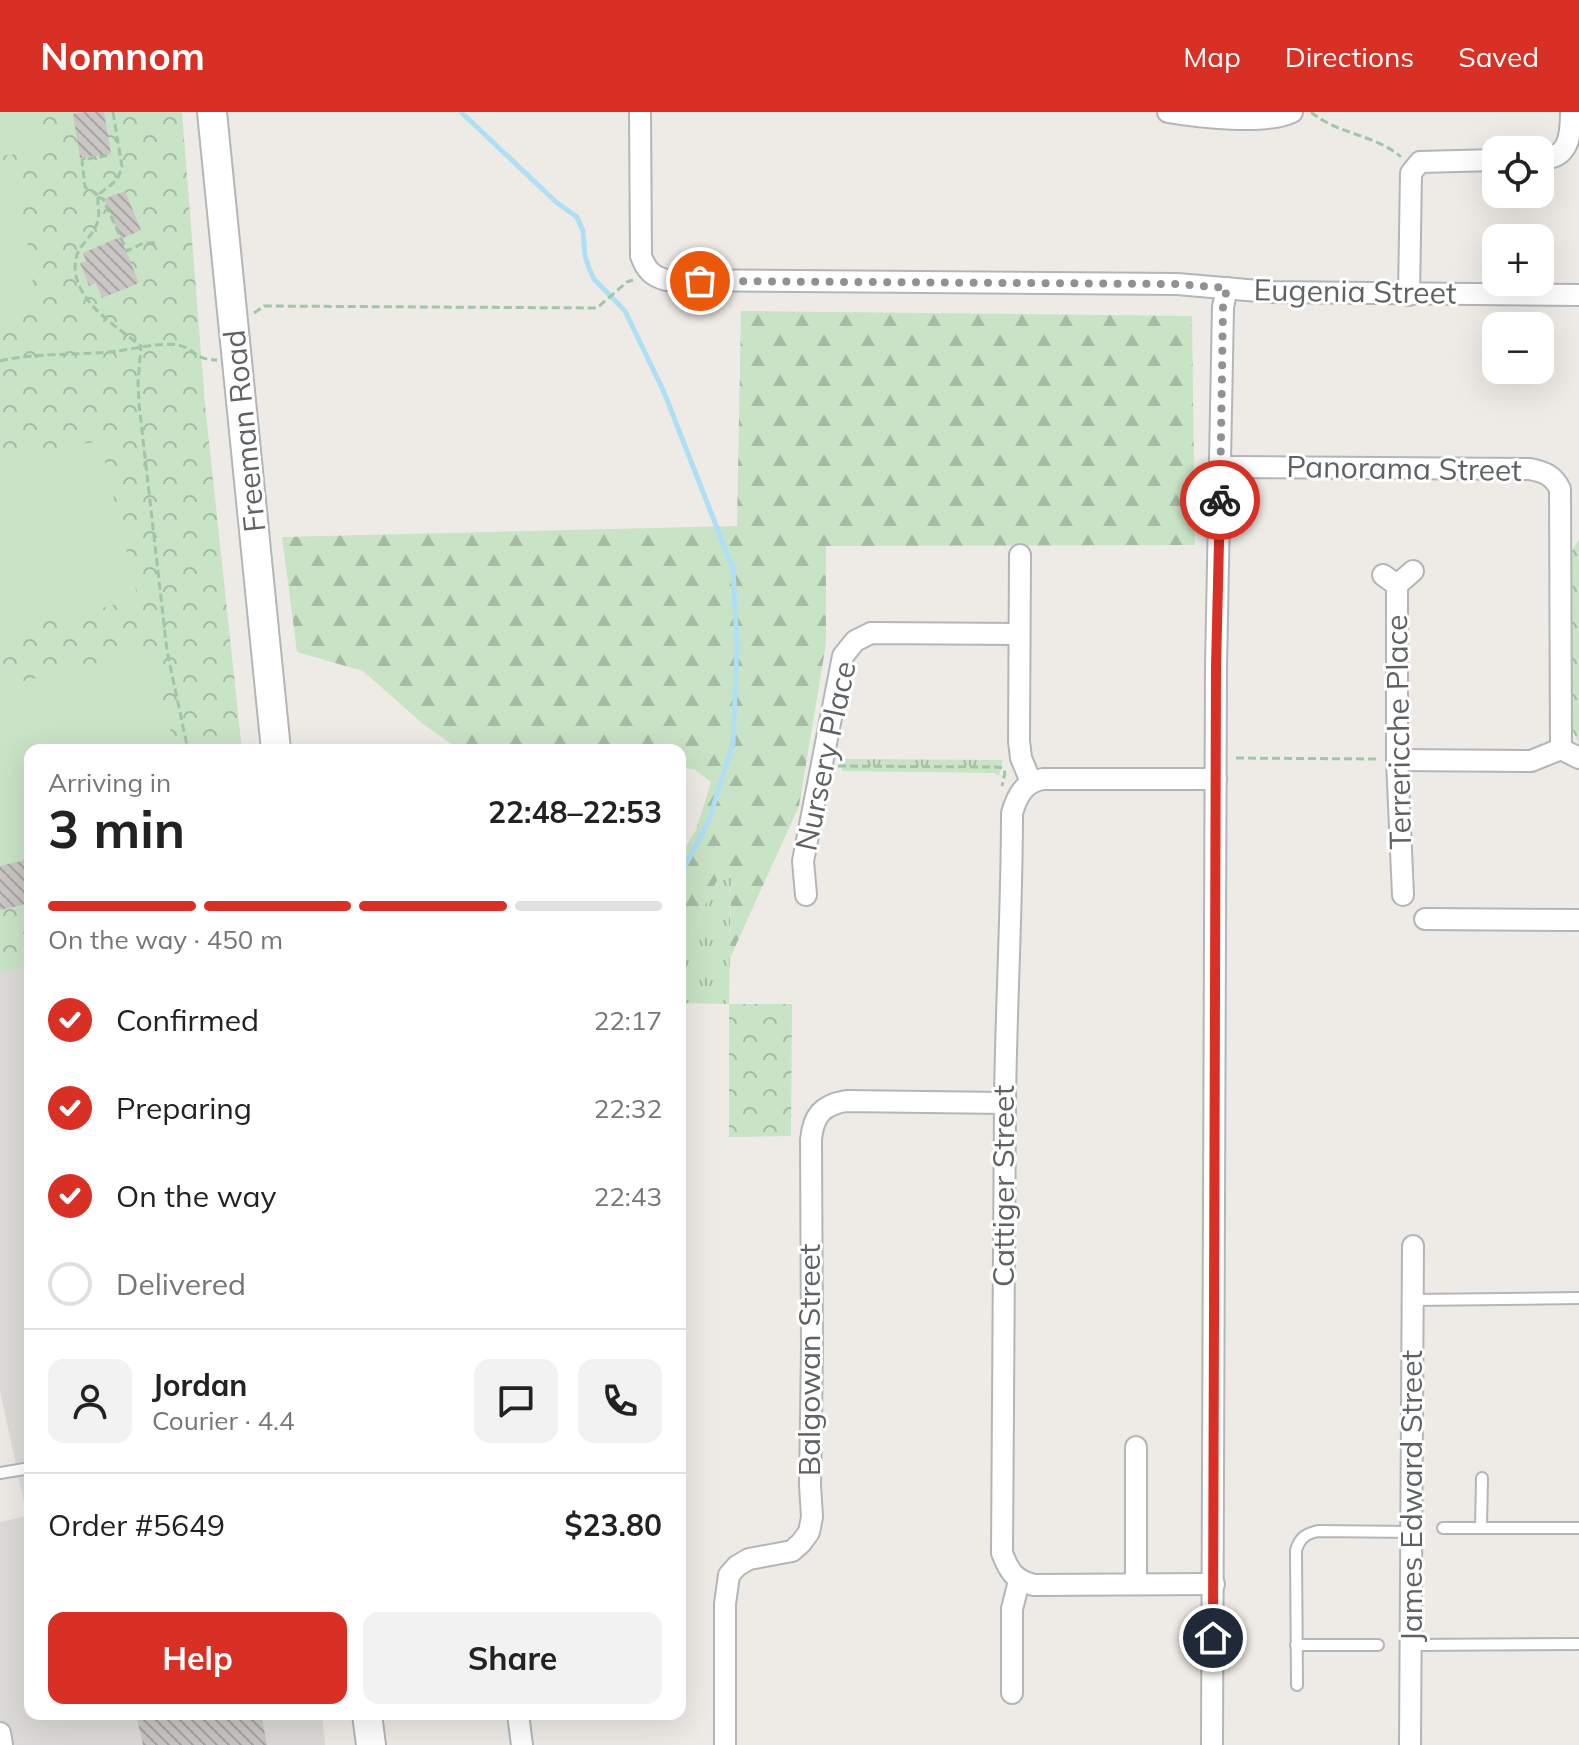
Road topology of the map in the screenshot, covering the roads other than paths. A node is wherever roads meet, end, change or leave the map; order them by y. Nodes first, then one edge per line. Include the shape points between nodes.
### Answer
1 (212, 112) edge
2 (640, 112) edge
3 (1168, 112) edge
4 (1292, 112) edge
5 (1571, 112) edge
6 (1554, 157) edge
7 (1482, 160) edge
8 (1227, 288) junction
9 (1409, 295) junction
10 (1579, 295) edge
11 (1220, 467) junction
12 (1020, 555) dead end
13 (1413, 571) dead end
14 (1018, 634) junction
15 (275, 744) edge
16 (1570, 754) edge
17 (1397, 760) junction
18 (1216, 779) junction
19 (1024, 790) junction
20 (806, 895) dead end
21 (1403, 895) dead end
22 (1425, 919) dead end
23 (1579, 920) edge
24 (1005, 1103) junction
25 (1413, 1246) dead end
26 (1579, 1298) edge
27 (1412, 1300) junction
28 (1136, 1447) dead end
29 (24, 1469) edge
30 (0, 1473) edge
31 (1482, 1478) dead end
32 (1443, 1528) dead end
33 (1481, 1528) junction
34 (1579, 1528) edge
35 (1412, 1532) junction
36 (1019, 1581) junction
37 (1136, 1584) junction
38 (1214, 1584) junction
39 (1579, 1644) edge
40 (1296, 1645) junction
41 (1378, 1645) dead end
42 (1411, 1645) junction
43 (1297, 1685) dead end
44 (1012, 1693) dead end
45 (368, 1720) edge
46 (519, 1720) edge
47 (0, 1733) edge
48 (2, 1745) edge
49 (371, 1745) edge
50 (522, 1745) edge
51 (725, 1745) edge
52 (1212, 1745) edge
53 (1410, 1745) edge

1 - 15 street, Freeman Road
2 - 8 street, Eugenia Street via 641,256 652,274 666,280
3 - 4 street via 1199,118
5 - 6 street via 1567,147
7 - 9 street via 1420,162 1413,167
8 - 9 street, Eugenia Street
8 - 11 street
9 - 10 street, Eugenia Street
11 - 16 street, Panorama Street via 1530,469 1555,481 1560,489
11 - 18 street
12 - 14 street
13 - 17 street, Terrericche Place via 1390,580
14 - 19 street
14 - 20 street, Nursery Place via 871,633 855,641 843,656 803,861
16 - 17 street via 1531,761
17 - 21 street, Terrericche Place
18 - 19 street via 1062,778
18 - 38 street
19 - 24 street, Cattiger Street via 1012,813
22 - 23 street
24 - 36 street, Cattiger Street via 1002,1553
24 - 51 street, Balgowan Street via 846,1101 824,1107 816,1116 811,1156 812,1517 809,1532 792,1551 749,1559 729,1575
25 - 27 street, James Edward Street
26 - 27 lane
27 - 35 street, James Edward Street
28 - 37 street
29 - 30 lane
31 - 33 lane
32 - 33 lane
33 - 34 lane
35 - 40 lane via 1318,1531 1298,1541
35 - 42 street, James Edward Street
36 - 37 street
36 - 44 street via 1012,1609
37 - 38 street
38 - 52 street
39 - 42 lane
40 - 41 lane
40 - 43 lane
42 - 53 street, James Edward Street
45 - 49 street
46 - 50 street
47 - 48 street

